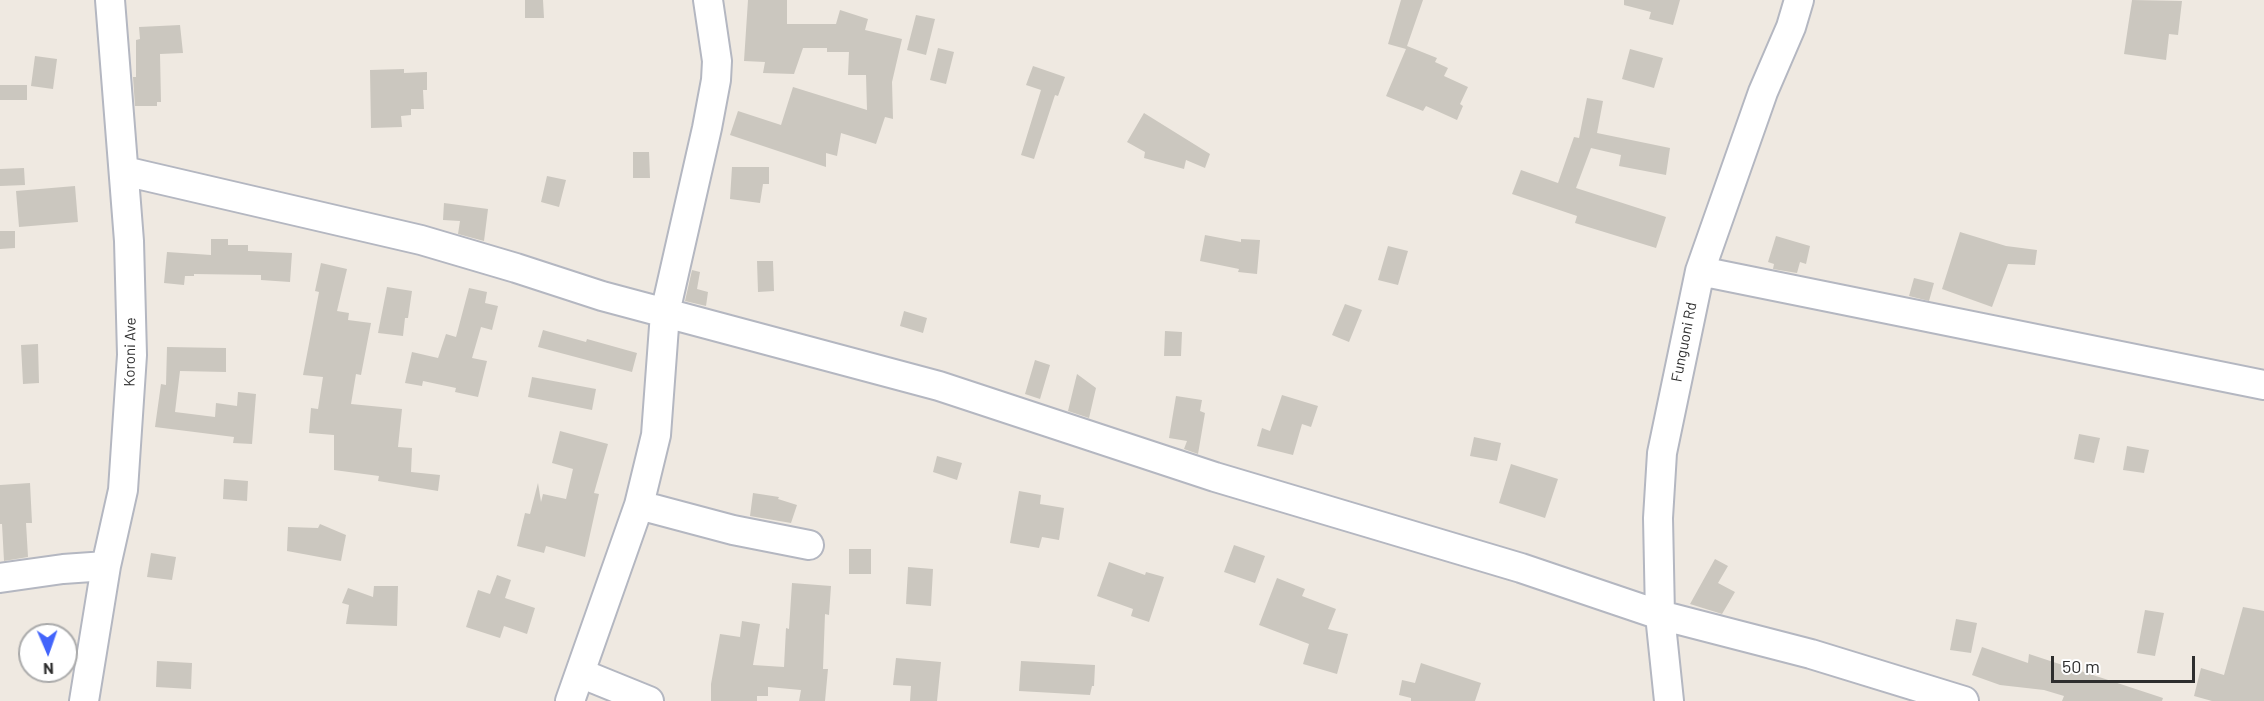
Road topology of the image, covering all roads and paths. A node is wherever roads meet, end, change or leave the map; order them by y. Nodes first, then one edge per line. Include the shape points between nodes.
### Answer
1 (110, 0) edge
2 (708, 0) edge
3 (1799, 0) edge
4 (124, 171) junction
5 (1700, 271) junction
6 (665, 313) junction
7 (2264, 385) edge
8 (639, 506) junction
9 (809, 544) dead end
10 (106, 566) junction
11 (0, 578) edge
12 (1660, 615) junction
13 (580, 673) junction
14 (84, 701) edge
15 (570, 701) edge
16 (649, 701) edge
17 (1669, 701) edge
18 (1964, 701) edge

1 - 4 street, Koroni Ave
2 - 6 street via 717,61 715,88
3 - 5 street, Funguoni Rd
4 - 6 street via 421,240
4 - 10 street, Koroni Ave via 131,366 123,490
5 - 7 street
5 - 12 street, Funguoni Rd via 1662,453 1658,518
6 - 8 street via 656,435
6 - 12 street via 939,386 1215,477 1521,568
8 - 9 street
8 - 13 street
10 - 11 street
10 - 14 street, Koroni Ave
12 - 17 street, Funguoni Rd
12 - 18 street via 1811,654
13 - 15 street
13 - 16 street

